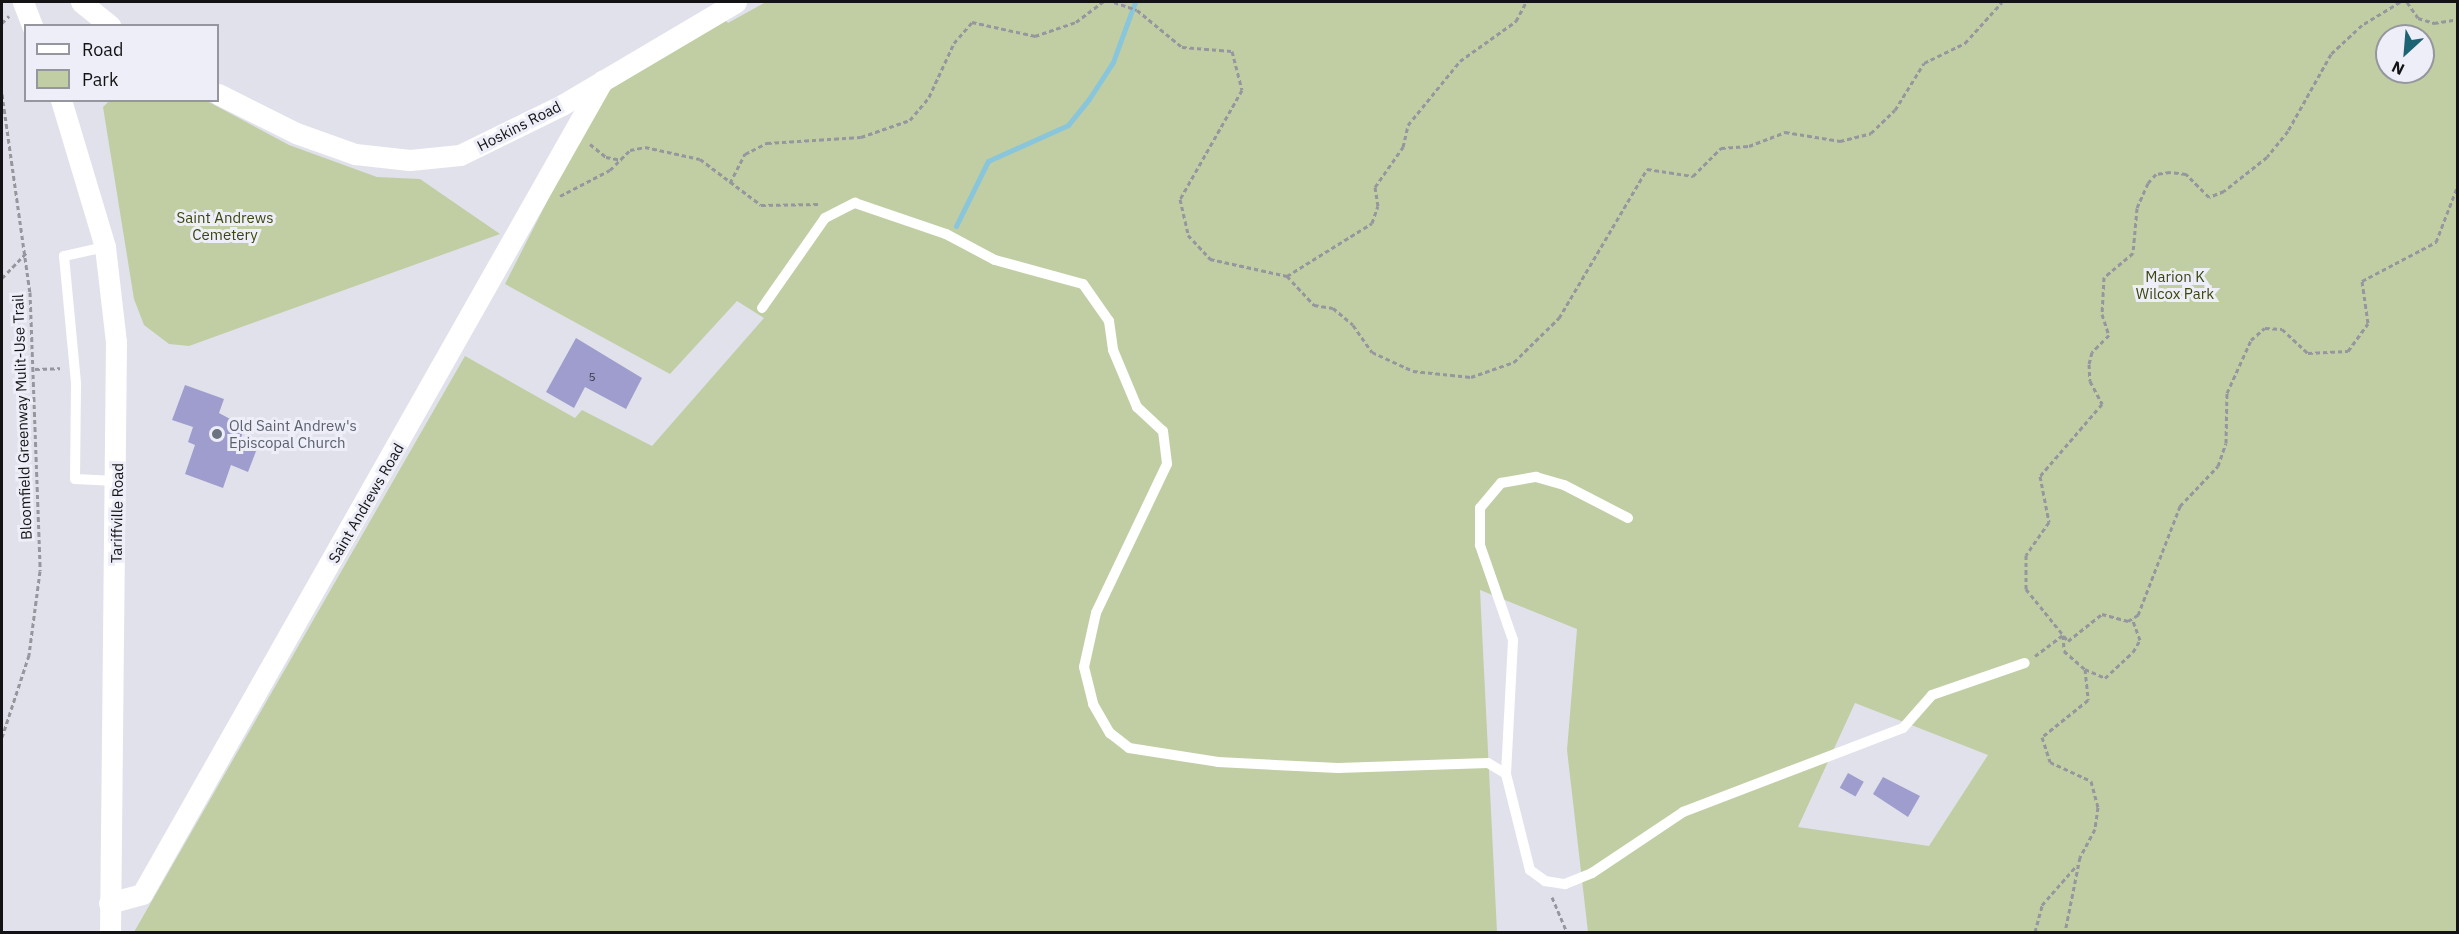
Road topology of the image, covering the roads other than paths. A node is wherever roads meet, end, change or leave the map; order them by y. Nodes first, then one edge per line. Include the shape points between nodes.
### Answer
1 (23, 2) edge
2 (81, 2) edge
3 (736, 2) edge
4 (31, 24) edge
5 (108, 24) edge
6 (603, 80) junction
7 (219, 94) edge
8 (62, 102) edge
9 (105, 247) junction
10 (762, 308) dead end
11 (118, 481) junction
12 (1628, 518) dead end
13 (2025, 663) road end
14 (1506, 774) junction
15 (109, 903) junction
16 (110, 933) edge

1 - 4 street
2 - 5 street
3 - 6 street, Hoskins Road
6 - 7 street, Hoskins Road via 495,141 460,155 410,160 355,154 296,133
6 - 15 street, Saint Andrews Road via 542,195 142,894
8 - 9 street, Tariffville Road
9 - 11 street, Tariffville Road via 119,387
9 - 11 lane via 64,256 76,384 75,479
10 - 14 lane via 825,218 855,203 946,234 995,260 1083,284 1099,299 1137,407 1163,431 1167,464 1096,613 1084,667 1093,704 1110,733 1128,748 1218,762 1338,768 1457,760 1488,763
11 - 15 street, Tariffville Road
12 - 14 lane via 1564,484 1536,477 1501,483 1480,508 1480,545 1514,640
13 - 14 lane via 1932,695 1903,728 1683,812 1592,873 1565,884 1545,881 1530,870
15 - 16 street, Tariffville Road

